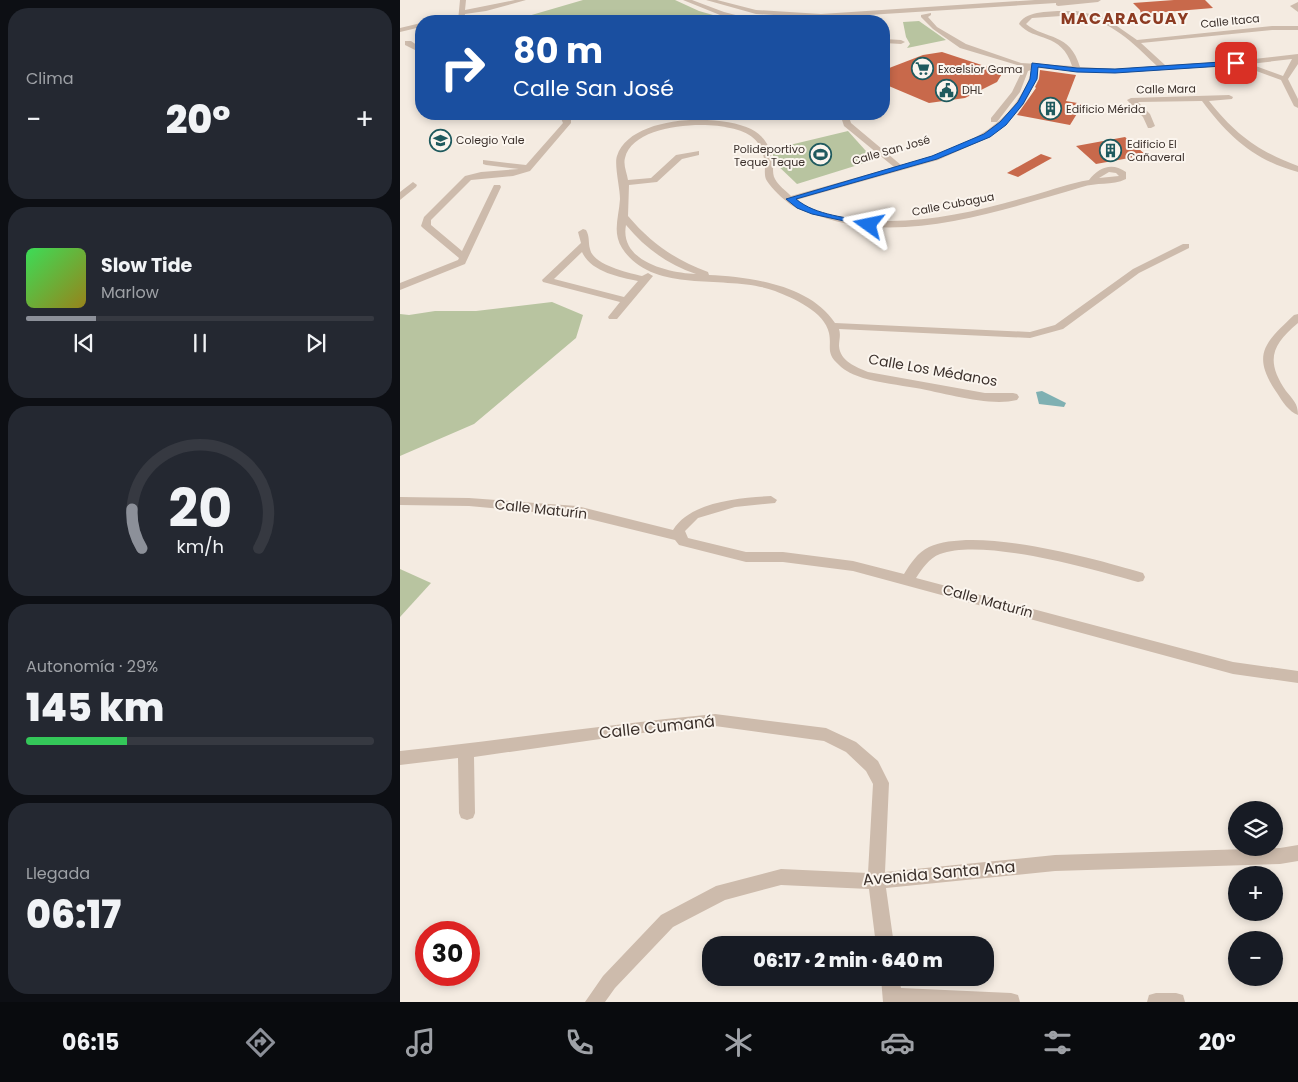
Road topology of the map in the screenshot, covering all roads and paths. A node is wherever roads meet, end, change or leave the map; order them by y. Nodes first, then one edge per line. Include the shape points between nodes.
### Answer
1 (463, 0) edge
2 (523, 0) edge
3 (686, 0) edge
4 (709, 0) edge
5 (1065, 0) edge
6 (1098, 0) edge
7 (925, 1) edge
8 (1298, 4) edge
9 (950, 10) junction
10 (1298, 10) edge
11 (463, 12) junction
12 (894, 12) junction
13 (462, 15) edge
14 (729, 15) edge
15 (775, 15) edge
16 (839, 15) edge
17 (928, 15) junction
18 (890, 17) edge
19 (940, 17) dead end
20 (415, 26) edge
21 (1298, 28) edge
22 (400, 30) edge
23 (890, 41) edge
24 (901, 42) dead end
25 (1134, 42) junction
26 (408, 43) dead end
27 (415, 47) edge
28 (1297, 57) edge
29 (1236, 63) junction
30 (1034, 65) junction
31 (1163, 68) junction
32 (1077, 70) junction
33 (1284, 79) junction
34 (1016, 92) junction
35 (1026, 94) junction
36 (1229, 97) dead end
37 (1204, 99) junction
38 (1298, 106) edge
39 (567, 120) edge
40 (846, 120) edge
41 (1151, 126) dead end
42 (696, 153) dead end
43 (486, 162) dead end
44 (897, 166) junction
45 (529, 167) junction
46 (1298, 169) edge
47 (1092, 181) dead end
48 (624, 183) junction
49 (413, 185) dead end
50 (497, 187) dead end
51 (787, 196) junction
52 (400, 197) edge
53 (624, 216) junction
54 (583, 232) dead end
55 (584, 245) junction
56 (1186, 246) dead end
57 (463, 256) junction
58 (666, 258) junction
59 (653, 270) junction
60 (715, 277) junction
61 (645, 280) junction
62 (400, 287) edge
63 (627, 300) junction
64 (1298, 317) edge
65 (613, 318) dead end
66 (832, 326) junction
67 (1013, 397) dead end
68 (1298, 411) edge
69 (771, 500) dead end
70 (400, 501) edge
71 (679, 536) junction
72 (1138, 577) dead end
73 (907, 580) junction
74 (1298, 677) edge
75 (466, 751) junction
76 (400, 758) edge
77 (467, 813) dead end
78 (1298, 853) edge
79 (876, 881) junction
80 (884, 936) edge
81 (891, 986) edge
82 (892, 999) edge
83 (594, 1002) edge
84 (1011, 1002) edge
85 (1156, 1002) edge
86 (1176, 1002) edge

1 - 11 street
2 - 11 street
3 - 14 street
4 - 15 street
5 - 9 street
6 - 9 street
7 - 9 street
7 - 12 street
7 - 17 street
8 - 10 street via 1293,6
9 - 17 street
9 - 19 street
11 - 13 street
12 - 16 street
12 - 17 street
17 - 18 street
17 - 30 street via 950,39 971,50 1020,65
20 - 22 street
21 - 25 street, Calle Itaca
23 - 24 street
25 - 31 street
25 - 32 street via 1110,24 1092,16 1076,13 1026,17 1023,20 1025,27 1065,47 1072,55
26 - 27 street
28 - 29 street
28 - 33 street
29 - 31 street
29 - 33 street
30 - 32 street
30 - 34 street, Calle San José via 1025,70
30 - 35 street, Calle San José via 1033,79
31 - 32 street
33 - 38 street
34 - 35 street
34 - 44 street, Calle San José via 992,123 968,137
35 - 44 street, Calle San José via 1003,123 987,135 935,158
36 - 37 street, Calle Mara
37 - 41 street, Calle Mara via 1132,100 1147,116
37 - 46 street, Calle Mara via 1242,144 1266,158
39 - 45 street
40 - 44 street
42 - 48 street via 679,157 654,180
43 - 45 street
44 - 51 street, Calle San José
45 - 57 street via 513,173 468,178 427,219 426,226
47 - 51 street, Calle Cubagua via 997,207 904,225 869,225 830,216 800,206
48 - 51 street via 621,157 627,145 641,135 678,124 718,123 745,129 761,140 766,147 770,179
48 - 53 street
49 - 52 street
50 - 57 street
53 - 58 street via 650,247
53 - 59 street via 620,230 627,248
54 - 55 street
55 - 61 street via 591,258 609,271
55 - 63 street via 547,280
56 - 66 street via 1136,271 1059,327 1046,332 1030,335
57 - 62 street via 462,262
58 - 59 street
58 - 60 street
59 - 60 street via 681,276
59 - 61 street
60 - 66 street via 750,280 786,292 818,310
61 - 63 street
63 - 65 street
64 - 68 street via 1275,338 1269,363 1279,391
66 - 67 street, Calle Los Médanos via 836,336 835,353 854,371 985,397
69 - 71 street via 735,503 694,515 679,530
70 - 71 street, Calle Maturín via 469,502 577,511
71 - 73 street, Calle Maturín via 684,542 746,557 853,566
72 - 73 street via 1092,563 960,546 937,550 924,557
73 - 74 street, Calle Maturín via 1233,668
75 - 76 street, Calle Cumaná
75 - 77 street
75 - 79 street, Calle Cumaná via 715,720 826,734 850,747 872,766 882,784
78 - 79 street, Avenida Santa Ana via 1055,863
79 - 80 street, Calle Cumaná
79 - 83 street, Avenida Santa Ana via 781,877 722,892 667,921
81 - 82 street
82 - 84 street
85 - 86 street

